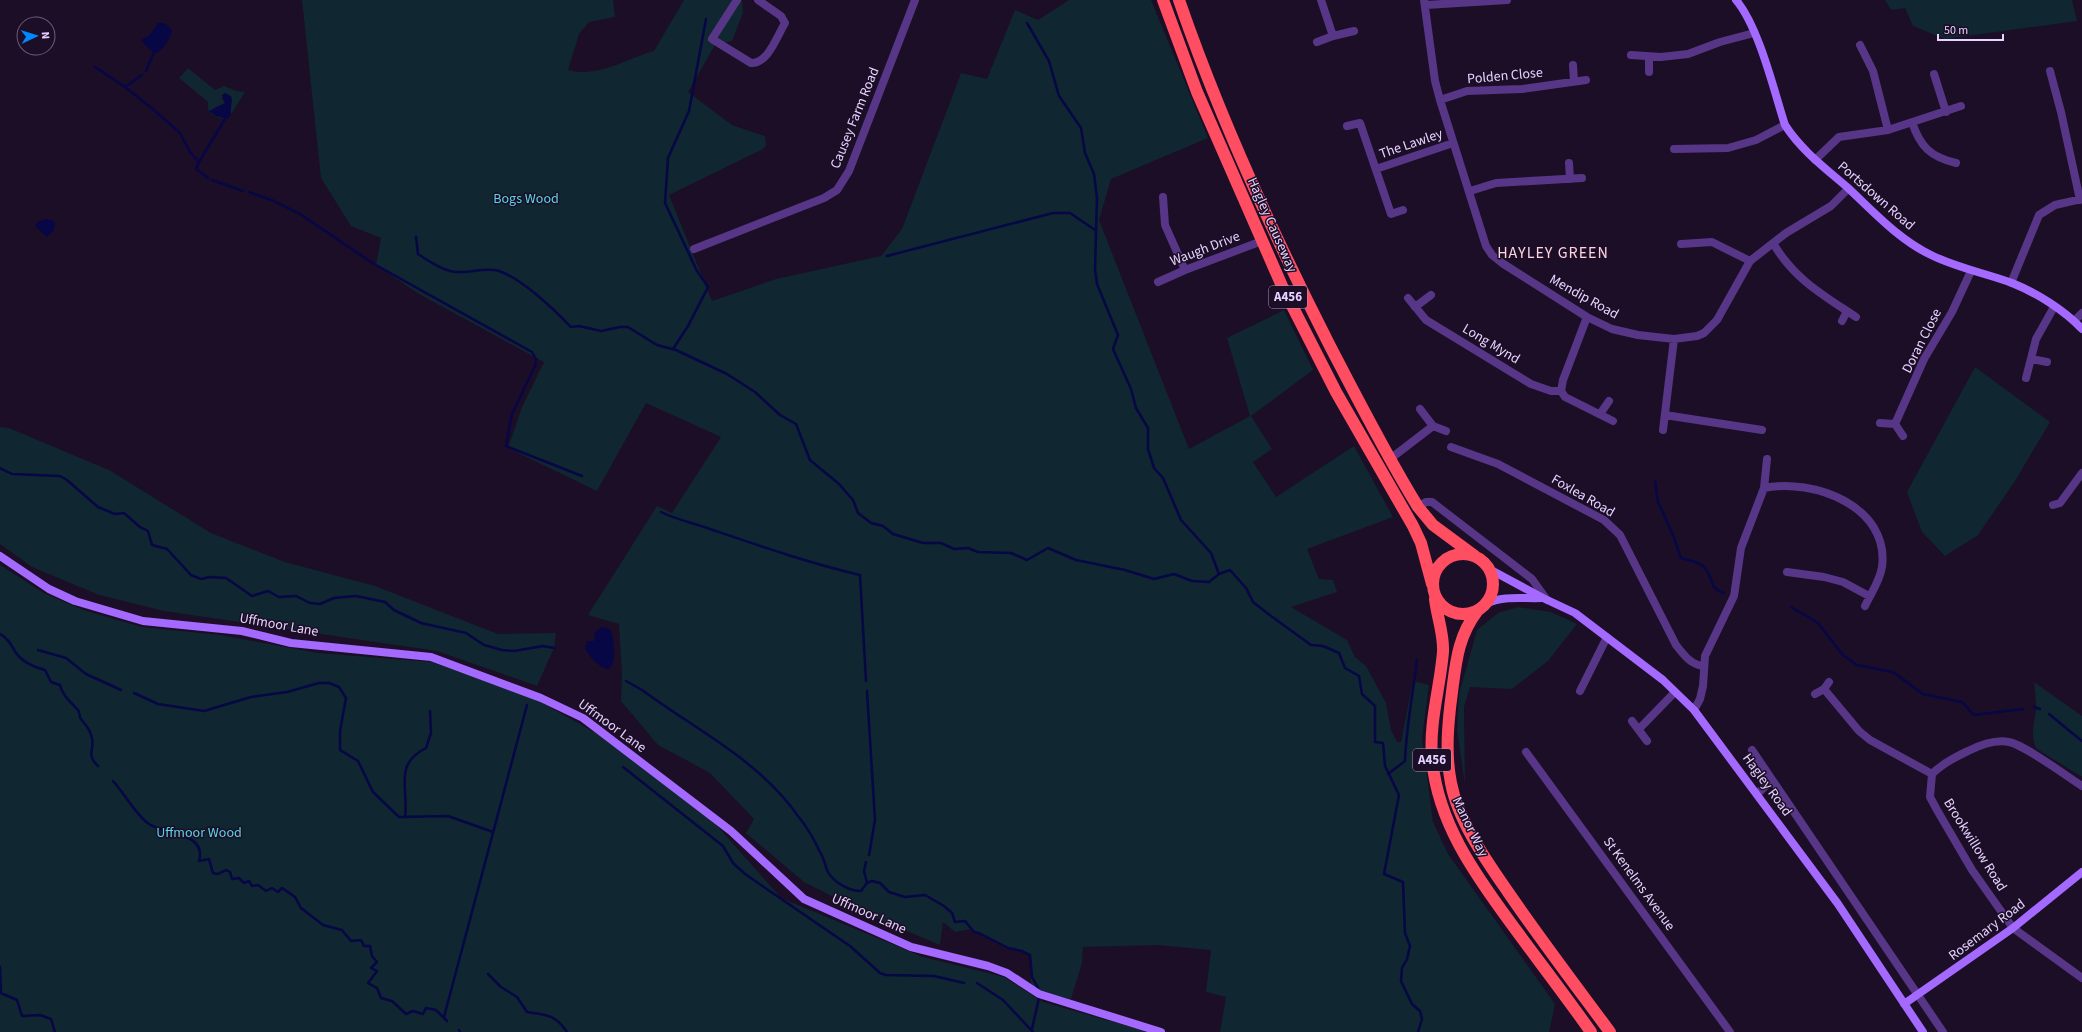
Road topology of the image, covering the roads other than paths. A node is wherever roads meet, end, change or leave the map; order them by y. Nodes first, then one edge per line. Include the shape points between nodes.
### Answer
1 (737, 0) edge
2 (758, 0) edge
3 (915, 0) edge
4 (1163, 0) edge
5 (1179, 0) edge
6 (1321, 0) edge
7 (1505, 0) edge
8 (1736, 0) edge
9 (1425, 3) edge
10 (1354, 31) dead end
11 (1754, 33) junction
12 (1333, 36) junction
13 (1317, 42) dead end
14 (1860, 45) dead end
15 (1631, 55) dead end
16 (1649, 57) junction
17 (1573, 65) dead end
18 (2050, 71) dead end
19 (1649, 72) dead end
20 (1934, 74) dead end
21 (1586, 80) dead end
22 (1574, 81) junction
23 (1440, 100) junction
24 (1961, 106) dead end
25 (1946, 112) junction
26 (1912, 122) junction
27 (1785, 125) junction
28 (1347, 126) dead end
29 (1888, 130) junction
30 (1453, 143) junction
31 (1674, 149) dead end
32 (1815, 160) junction
33 (1569, 163) dead end
34 (1956, 163) dead end
35 (1376, 169) junction
36 (1582, 178) dead end
37 (1570, 179) junction
38 (1848, 189) junction
39 (1470, 191) junction
40 (1163, 197) dead end
41 (2081, 200) edge
42 (1403, 210) dead end
43 (1262, 241) junction
44 (1773, 243) junction
45 (1681, 244) dead end
46 (694, 249) dead end
47 (1750, 261) junction
48 (1185, 270) junction
49 (1971, 271) junction
50 (1158, 282) dead end
51 (2011, 283) junction
52 (1431, 295) dead end
53 (1408, 298) dead end
54 (1415, 307) junction
55 (2054, 307) junction
56 (1848, 311) junction
57 (2082, 313) edge
58 (1587, 317) junction
59 (1856, 317) dead end
60 (1842, 320) dead end
61 (2074, 321) junction
62 (2082, 329) edge
63 (1674, 339) junction
64 (2031, 359) junction
65 (2047, 362) dead end
66 (2026, 378) dead end
67 (1561, 391) junction
68 (1609, 401) dead end
69 (1420, 409) dead end
70 (1600, 414) junction
71 (1665, 415) junction
72 (1613, 421) dead end
73 (1880, 423) dead end
74 (1896, 424) junction
75 (1433, 426) junction
76 (1663, 430) dead end
77 (1762, 430) dead end
78 (1446, 431) dead end
79 (1903, 436) dead end
80 (1451, 446) dead end
81 (1390, 459) junction
82 (1767, 459) dead end
83 (2082, 473) edge
84 (1764, 488) junction
85 (2060, 505) dead end
86 (1418, 508) junction
87 (0, 556) edge
88 (1475, 556) junction
89 (1491, 570) junction
90 (1787, 572) dead end
91 (1432, 584) junction
92 (1870, 596) junction
93 (1435, 599) junction
94 (1545, 599) junction
95 (1865, 606) dead end
96 (1482, 607) junction
97 (1607, 637) junction
98 (1703, 666) junction
99 (1580, 691) dead end
100 (1675, 692) junction
101 (1815, 694) dead end
102 (1694, 710) junction
103 (1632, 720) dead end
104 (1639, 729) junction
105 (1647, 741) dead end
106 (1752, 750) dead end
107 (1526, 752) dead end
108 (1932, 774) junction
109 (1772, 780) junction
110 (2082, 786) edge
111 (1757, 794) junction
112 (2082, 872) edge
113 (2013, 928) junction
114 (2082, 978) edge
115 (1918, 995) junction
116 (1904, 1004) junction
117 (1161, 1032) edge
118 (1591, 1032) edge
119 (1610, 1032) edge
120 (1730, 1032) edge
121 (1923, 1032) edge
122 (1943, 1032) edge

1 - 2 street via 712,39 751,63 760,62 765,57 785,23 781,16
3 - 46 street, Causey Farm Road via 849,171 837,190 824,198
4 - 43 highway, Hagley Causeway / A456 via 1197,92
5 - 81 highway, Hagley Causeway / A456 via 1246,170 1296,279
6 - 12 street
7 - 9 street
8 - 11 street, Portsdown Road via 1743,8
9 - 23 street, Mendip Road via 1435,81
10 - 12 street
11 - 16 street via 1688,54
11 - 27 street, Portsdown Road
12 - 13 street
14 - 29 street via 1873,71
15 - 16 street
16 - 19 street
17 - 22 street
18 - 41 street
20 - 25 street
21 - 22 street, Polden Close
22 - 23 street, Polden Close via 1522,89 1467,92
23 - 30 street, Mendip Road
24 - 25 street
25 - 26 street
26 - 29 street
26 - 34 street via 1923,146 1941,159
27 - 31 street via 1756,140 1728,148
27 - 32 street, Portsdown Road
28 - 35 street, The Lawley via 1360,123
29 - 32 street via 1839,137
30 - 35 street, The Lawley
30 - 39 street, Mendip Road
32 - 38 street, Portsdown Road
33 - 37 street
35 - 42 street, The Lawley via 1391,214
36 - 37 street
37 - 39 street via 1496,183
38 - 44 street, Mendip Road via 1831,206
38 - 49 street, Portsdown Road via 1904,239 1931,255
39 - 58 street, Mendip Road via 1483,238 1492,255
40 - 48 street via 1166,225
41 - 51 street via 2055,206 2039,215
43 - 48 street, Waugh Drive
43 - 91 highway, Hagley Causeway / A456 via 1336,392 1413,526 1421,543
44 - 47 street, Mendip Road
44 - 56 street via 1782,258 1811,288
45 - 47 street via 1712,242
47 - 63 street, Mendip Road via 1711,327 1698,336
48 - 50 street, Waugh Drive
49 - 51 street, Portsdown Road
49 - 74 street, Doran Close via 1952,312 1924,359
51 - 55 street, Portsdown Road
52 - 54 street
53 - 54 street, Long Mynd
54 - 67 street, Long Mynd via 1426,320 1532,384
55 - 61 street, Portsdown Road
55 - 64 street via 2036,339
56 - 59 street
56 - 60 street
57 - 61 street
58 - 63 street, Mendip Road via 1620,331
58 - 67 street
61 - 62 street, Portsdown Road
63 - 71 street
64 - 65 street
64 - 66 street
67 - 70 street, Long Mynd via 1565,398
68 - 70 street
69 - 75 street
70 - 72 street, Long Mynd
71 - 76 street
71 - 77 street
73 - 74 street
74 - 79 street
75 - 78 street
75 - 81 street
80 - 98 street, Foxlea Road via 1498,464 1604,520 1620,535 1676,645 1688,660 1695,665
81 - 86 highway, Hagley Causeway / A456
82 - 84 street
83 - 85 street
84 - 92 street via 1774,486 1820,491 1837,497 1864,514 1877,533 1883,565
84 - 98 street via 1741,548 1734,596 1705,656
86 - 88 highway, Hagley Causeway / A456 via 1433,525
86 - 94 street via 1426,502 1432,502 1532,579
87 - 117 street, Uffmoor Lane via 49,589 75,601 146,622 242,631 291,643 431,656 541,698 583,718 731,831 804,899 911,947 988,966 1007,973 1039,994
88 - 89 highway, A456
88 - 91 highway via 1465,554 1445,560
89 - 94 street, Hagley Road
89 - 96 highway, A456 via 1495,582 1493,592
90 - 92 street via 1843,582
91 - 93 highway, A456
92 - 95 street
93 - 96 highway via 1452,614 1465,615
93 - 118 highway, Manor Way / A456 via 1443,652 1434,704 1432,759 1444,812 1457,841 1483,886
94 - 96 street, Hagley Road via 1506,598 1493,600
94 - 97 street, Hagley Road via 1574,613
96 - 119 highway, Manor Way / A456 via 1469,622 1460,640 1455,667 1447,728 1451,784 1466,825 1496,875
97 - 99 street
97 - 100 street, Hagley Road
98 - 102 street via 1701,692
100 - 102 street, Hagley Road
100 - 104 street
101 - 108 street via 1826,686 1859,731 1870,740
102 - 111 street, Hagley Road
103 - 104 street
104 - 105 street
106 - 109 street, Hagley Road
107 - 120 street, St Kenelms Avenue
108 - 110 street via 1956,757 1978,746 1998,741 2018,745
108 - 113 street, Brookwillow Road via 1930,797 1936,810 1972,870
109 - 111 street
109 - 115 street, Hagley Road
111 - 116 street, Hagley Road via 1838,904
112 - 113 street, Rosemary Road
113 - 114 street, Brookwillow Road
113 - 115 street, Rosemary Road
115 - 116 street, Rosemary Road
115 - 122 street, Hagley Road
116 - 121 street, Hagley Road

